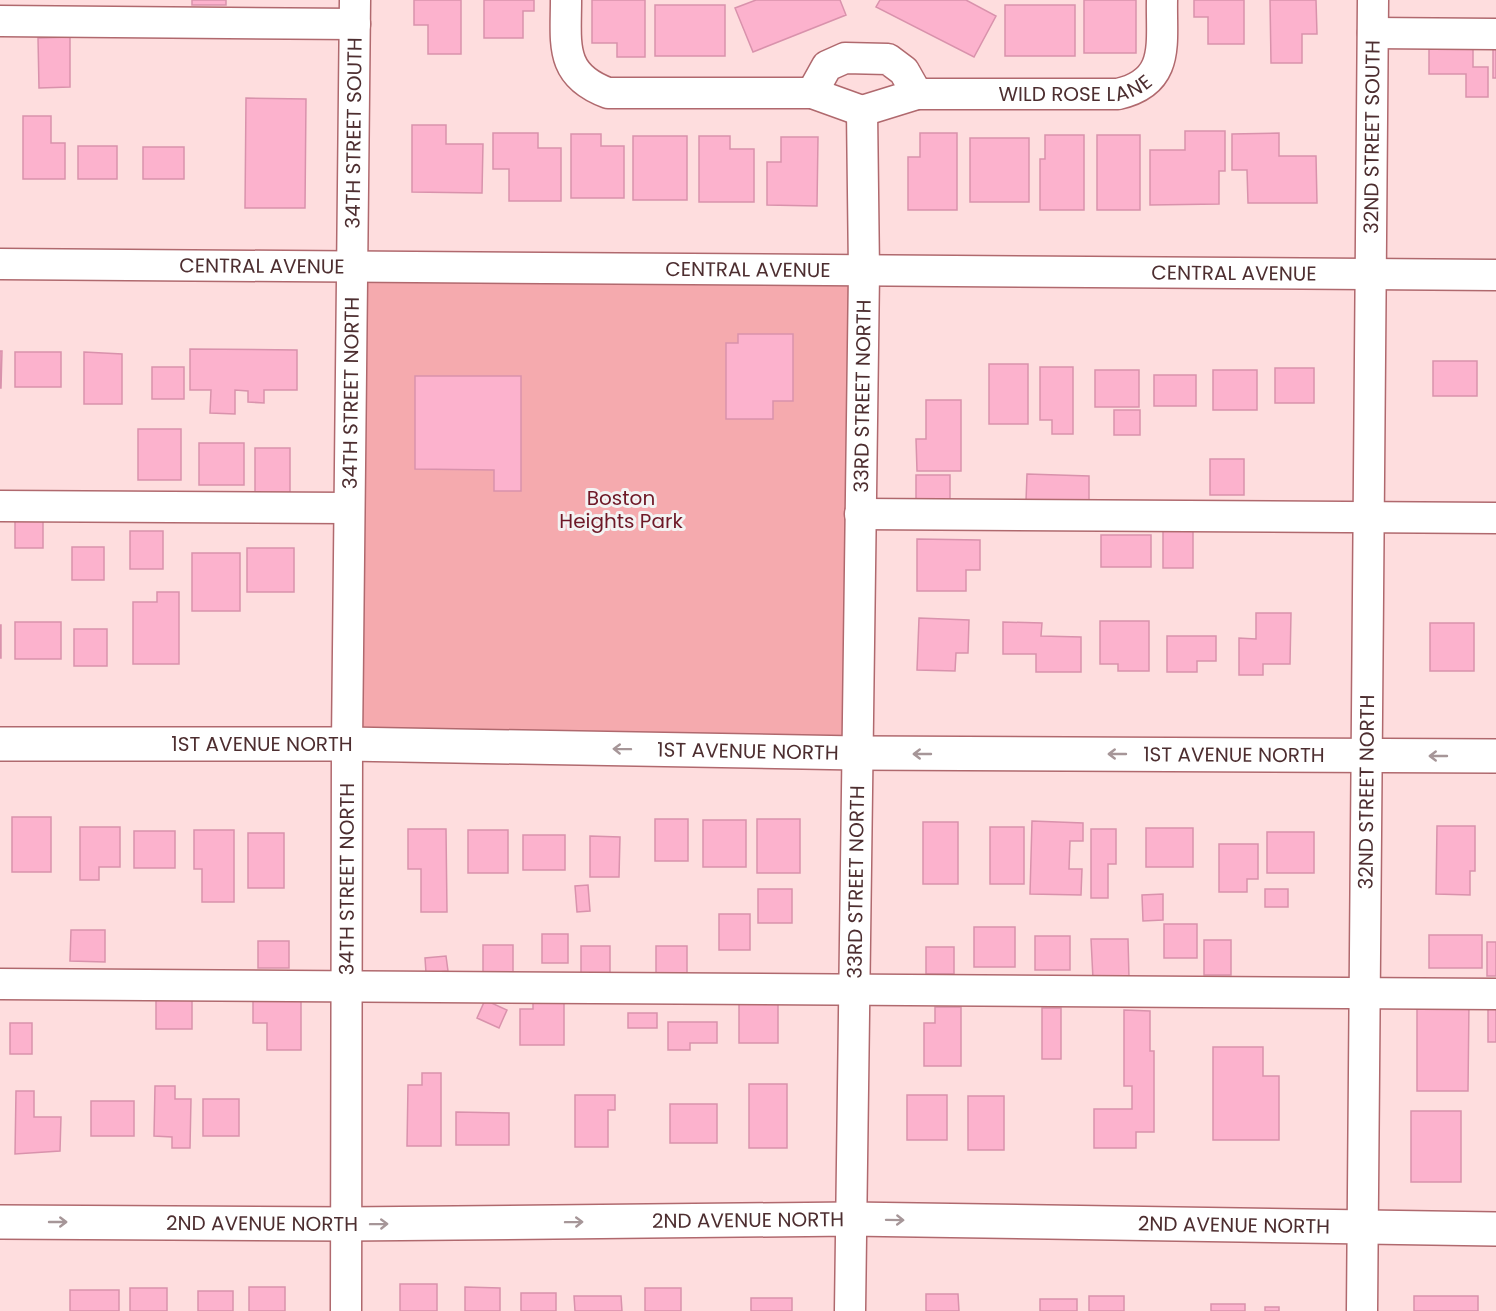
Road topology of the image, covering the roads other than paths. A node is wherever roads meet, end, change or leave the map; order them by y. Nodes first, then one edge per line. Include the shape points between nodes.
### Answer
1 (566, 0) edge
2 (1161, 0) edge
3 (1373, 0) edge
4 (355, 12) edge
5 (0, 21) edge
6 (1373, 33) junction
7 (1496, 34) edge
8 (812, 93) junction
9 (917, 94) junction
10 (862, 111) junction
11 (0, 264) edge
12 (352, 268) junction
13 (864, 272) junction
14 (1371, 273) junction
15 (1496, 275) edge
16 (0, 506) edge
17 (350, 508) junction
18 (860, 514) junction
19 (1368, 516) junction
20 (1496, 518) edge
21 (0, 744) edge
22 (347, 744) junction
23 (857, 753) junction
24 (1365, 755) junction
25 (1496, 756) edge
26 (0, 984) edge
27 (347, 987) junction
28 (854, 990) junction
29 (1364, 993) junction
30 (1496, 994) edge
31 (851, 1219) junction
32 (0, 1222) edge
33 (347, 1224) junction
34 (1363, 1228) junction
35 (1496, 1229) edge
36 (346, 1311) edge
37 (850, 1311) edge
38 (1362, 1311) edge

1 - 8 street via 566,51 572,68 582,81 608,93
2 - 9 street, WILD ROSE LANE via 1161,58 1146,83 1133,91
3 - 6 street, 32ND STREET SOUTH
4 - 5 street
4 - 12 street, 34TH STREET SOUTH
6 - 7 street
6 - 14 street, 32ND STREET SOUTH
8 - 9 street via 827,66 845,58 888,59 904,71
8 - 10 street
9 - 10 street, WILD ROSE LANE
10 - 13 street
11 - 12 street, CENTRAL AVENUE
12 - 13 street, CENTRAL AVENUE
12 - 17 street, 34TH STREET NORTH
13 - 14 street, CENTRAL AVENUE
13 - 18 street, 33RD STREET NORTH
14 - 15 street, CENTRAL AVENUE
14 - 19 street, 32ND STREET NORTH
16 - 17 street
17 - 22 street, 34TH STREET NORTH
18 - 19 street
18 - 23 street, 33RD STREET NORTH
19 - 20 street
19 - 24 street, 32ND STREET NORTH
21 - 22 main road, 1ST AVENUE NORTH
23 -> 22 main road, 1ST AVENUE NORTH
22 - 27 street, 34TH STREET NORTH
24 -> 23 main road, 1ST AVENUE NORTH
23 - 28 street, 33RD STREET NORTH
25 -> 24 main road, 1ST AVENUE NORTH
24 - 29 street, 32ND STREET NORTH
26 - 27 street
27 - 28 street
27 - 33 street, 34TH STREET NORTH
28 - 29 street
28 - 31 street, 33RD STREET NORTH
29 - 30 street
29 - 34 street, 32ND STREET NORTH
33 -> 31 main road, 2ND AVENUE NORTH
31 -> 34 main road, 2ND AVENUE NORTH
31 - 37 street, 33RD STREET NORTH
32 -> 33 main road, 2ND AVENUE NORTH
33 - 36 street, 34TH STREET NORTH
34 - 35 main road, 2ND AVENUE NORTH
34 - 38 street, 32ND STREET NORTH

